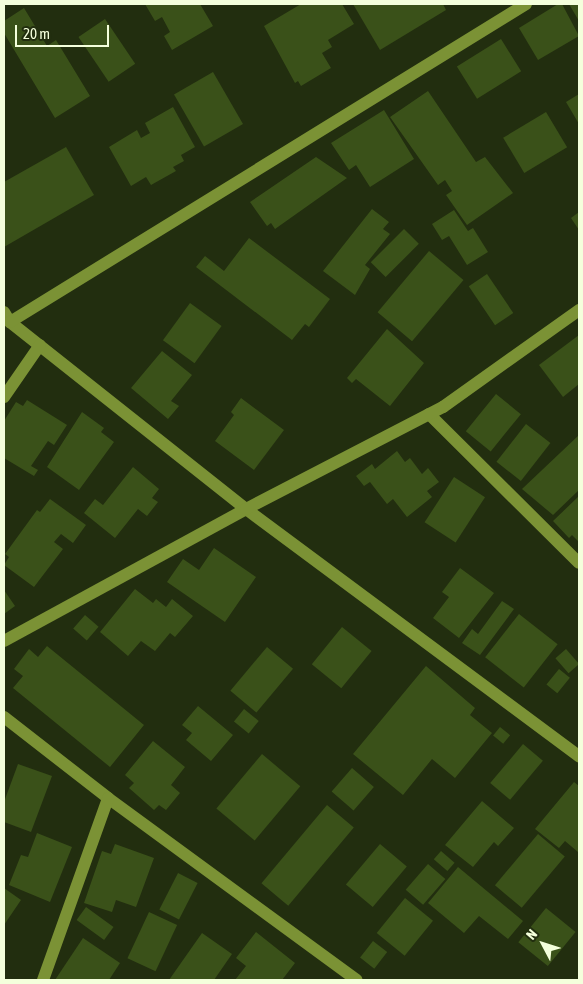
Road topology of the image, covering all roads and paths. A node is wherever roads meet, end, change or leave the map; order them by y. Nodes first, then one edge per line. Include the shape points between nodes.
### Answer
1 (526, 4) edge
2 (579, 310) edge
3 (7, 317) edge
4 (40, 345) junction
5 (4, 397) edge
6 (429, 414) junction
7 (246, 509) junction
8 (579, 563) edge
9 (4, 641) edge
10 (4, 717) edge
11 (579, 756) edge
12 (108, 798) junction
13 (43, 980) edge
14 (357, 980) edge

1 - 3 street
2 - 6 street
3 - 4 street
4 - 5 street
4 - 7 street
6 - 7 street
6 - 8 street
7 - 9 street
7 - 11 street
10 - 12 street
12 - 13 street
12 - 14 street

